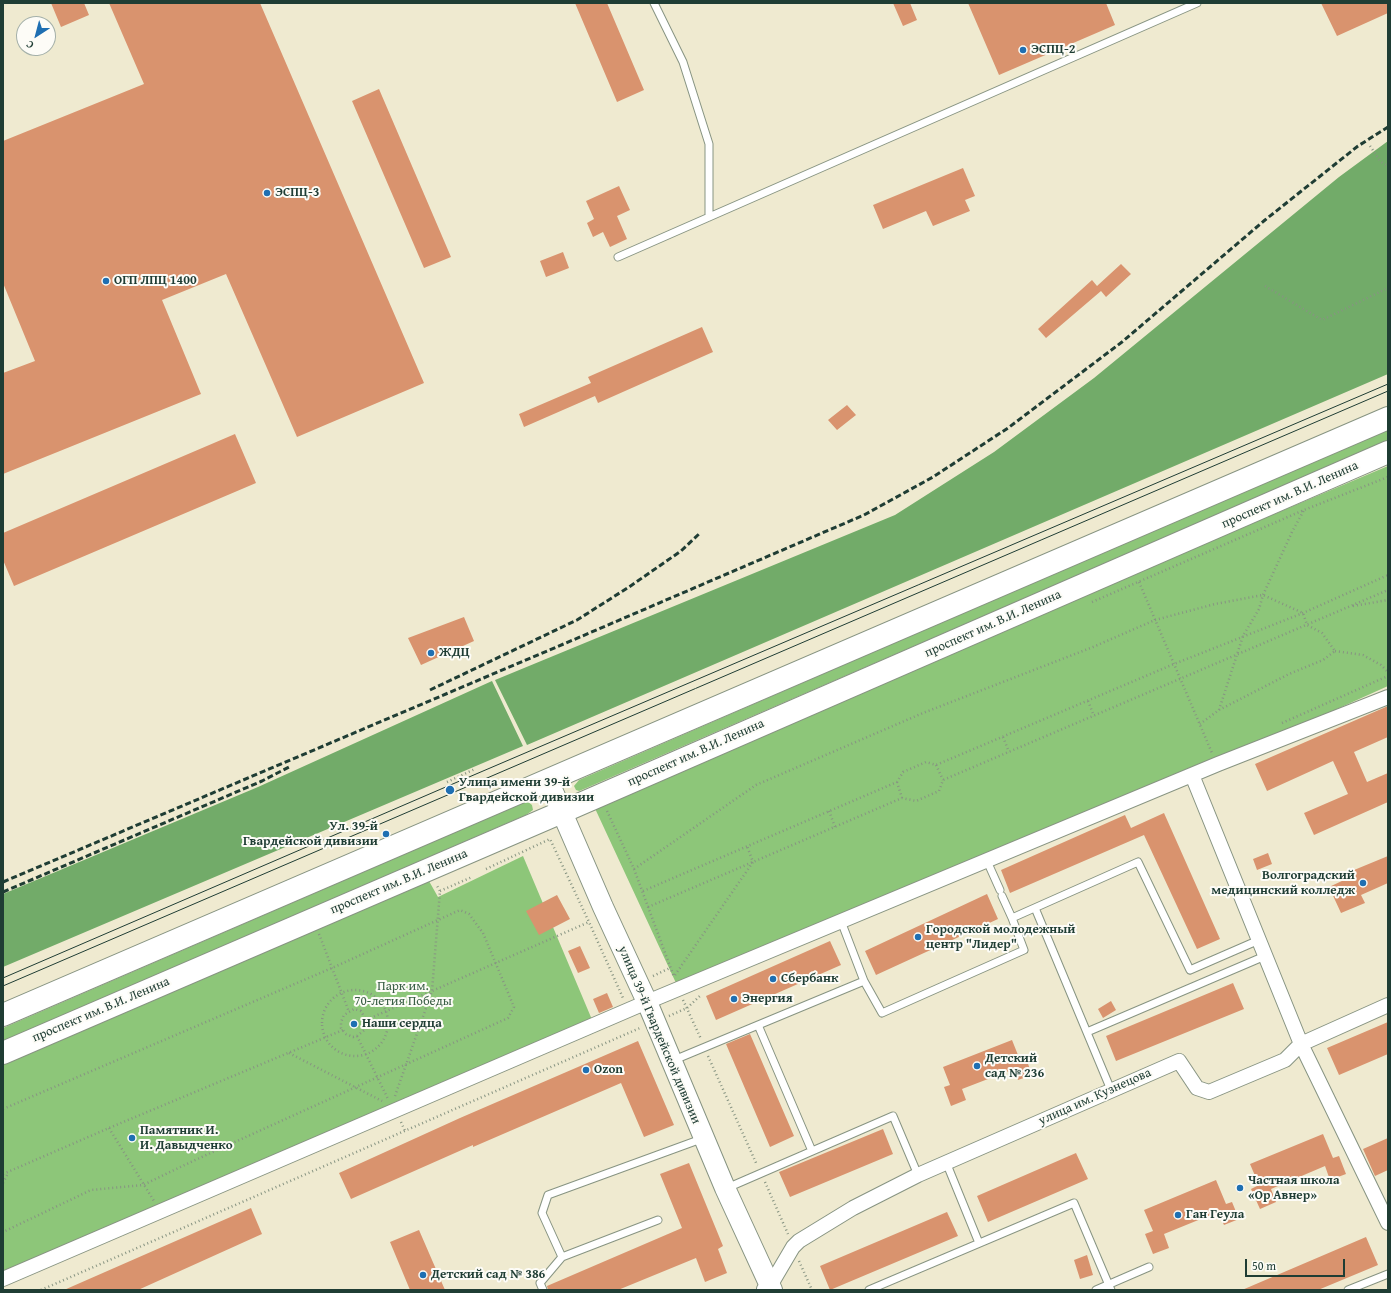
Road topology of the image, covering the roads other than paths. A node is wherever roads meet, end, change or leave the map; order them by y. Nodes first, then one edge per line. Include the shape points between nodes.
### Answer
1 (654, 3) edge
2 (1198, 3) edge
3 (709, 217) junction
4 (618, 257) dead end
5 (1388, 418) edge
6 (1388, 452) edge
7 (1388, 697) edge
8 (1192, 775) junction
9 (548, 780) junction
10 (562, 812) junction
11 (987, 861) junction
12 (1035, 908) junction
13 (1012, 918) junction
14 (841, 922) junction
15 (1259, 940) junction
16 (1266, 956) junction
17 (864, 981) junction
18 (647, 1002) junction
19 (1388, 1005) edge
20 (3, 1015) edge
21 (758, 1025) junction
22 (1087, 1032) junction
23 (1301, 1044) junction
24 (3, 1053) edge
25 (672, 1061) junction
26 (1111, 1090) junction
27 (704, 1138) junction
28 (812, 1151) junction
29 (946, 1162) junction
30 (918, 1175) junction
31 (725, 1188) junction
32 (658, 1220) dead end
33 (1388, 1223) edge
34 (979, 1243) junction
35 (562, 1257) junction
36 (1149, 1267) dead end
37 (1388, 1274) edge
38 (3, 1279) edge
39 (1110, 1287) edge
40 (768, 1289) edge
41 (543, 1290) edge
42 (869, 1290) edge
43 (1096, 1290) edge
44 (1348, 1290) edge

1 - 3 lane via 683,62 709,144
2 - 3 lane
3 - 4 lane
5 - 9 main road
6 - 10 main road, проспект им. В.И. Ленина
7 - 8 street
8 - 11 street
8 - 15 street
9 - 10 main road, улица 39-й Гвардейской дивизии
9 - 20 main road
10 - 18 main road, улица 39-й Гвардейской дивизии
10 - 24 main road, проспект им. В.И. Ленина
11 - 13 lane
11 - 14 street
12 - 13 lane
12 - 15 lane via 1138,862 1190,970
12 - 22 lane
13 - 17 lane via 1024,950 882,1013
14 - 17 lane
14 - 18 street via 676,983
15 - 16 street
16 - 22 lane
16 - 23 street
17 - 21 lane
18 - 25 main road, улица 39-й Гвардейской дивизии
18 - 38 street
19 - 23 street, улица им. Кузнецова
21 - 25 lane
21 - 28 lane
22 - 26 lane
23 - 26 street, улица им. Кузнецова via 1284,1060 1209,1092 1197,1088 1179,1061
23 - 33 street
25 - 27 main road, улица 39-й Гвардейской дивизии
26 - 29 street, улица им. Кузнецова
27 - 31 main road, улица 39-й Гвардейской дивизии
27 - 35 lane via 548,1195 542,1213
28 - 30 lane via 893,1116
28 - 31 lane
29 - 30 street, улица им. Кузнецова
29 - 34 lane
30 - 40 street, улица им. Кузнецова via 853,1208 799,1240
31 - 40 main road, улица 39-й Гвардейской дивизии
32 - 35 lane
34 - 39 lane via 1074,1203
34 - 42 lane
35 - 41 lane via 540,1283
36 - 39 lane
37 - 44 lane
39 - 43 lane

